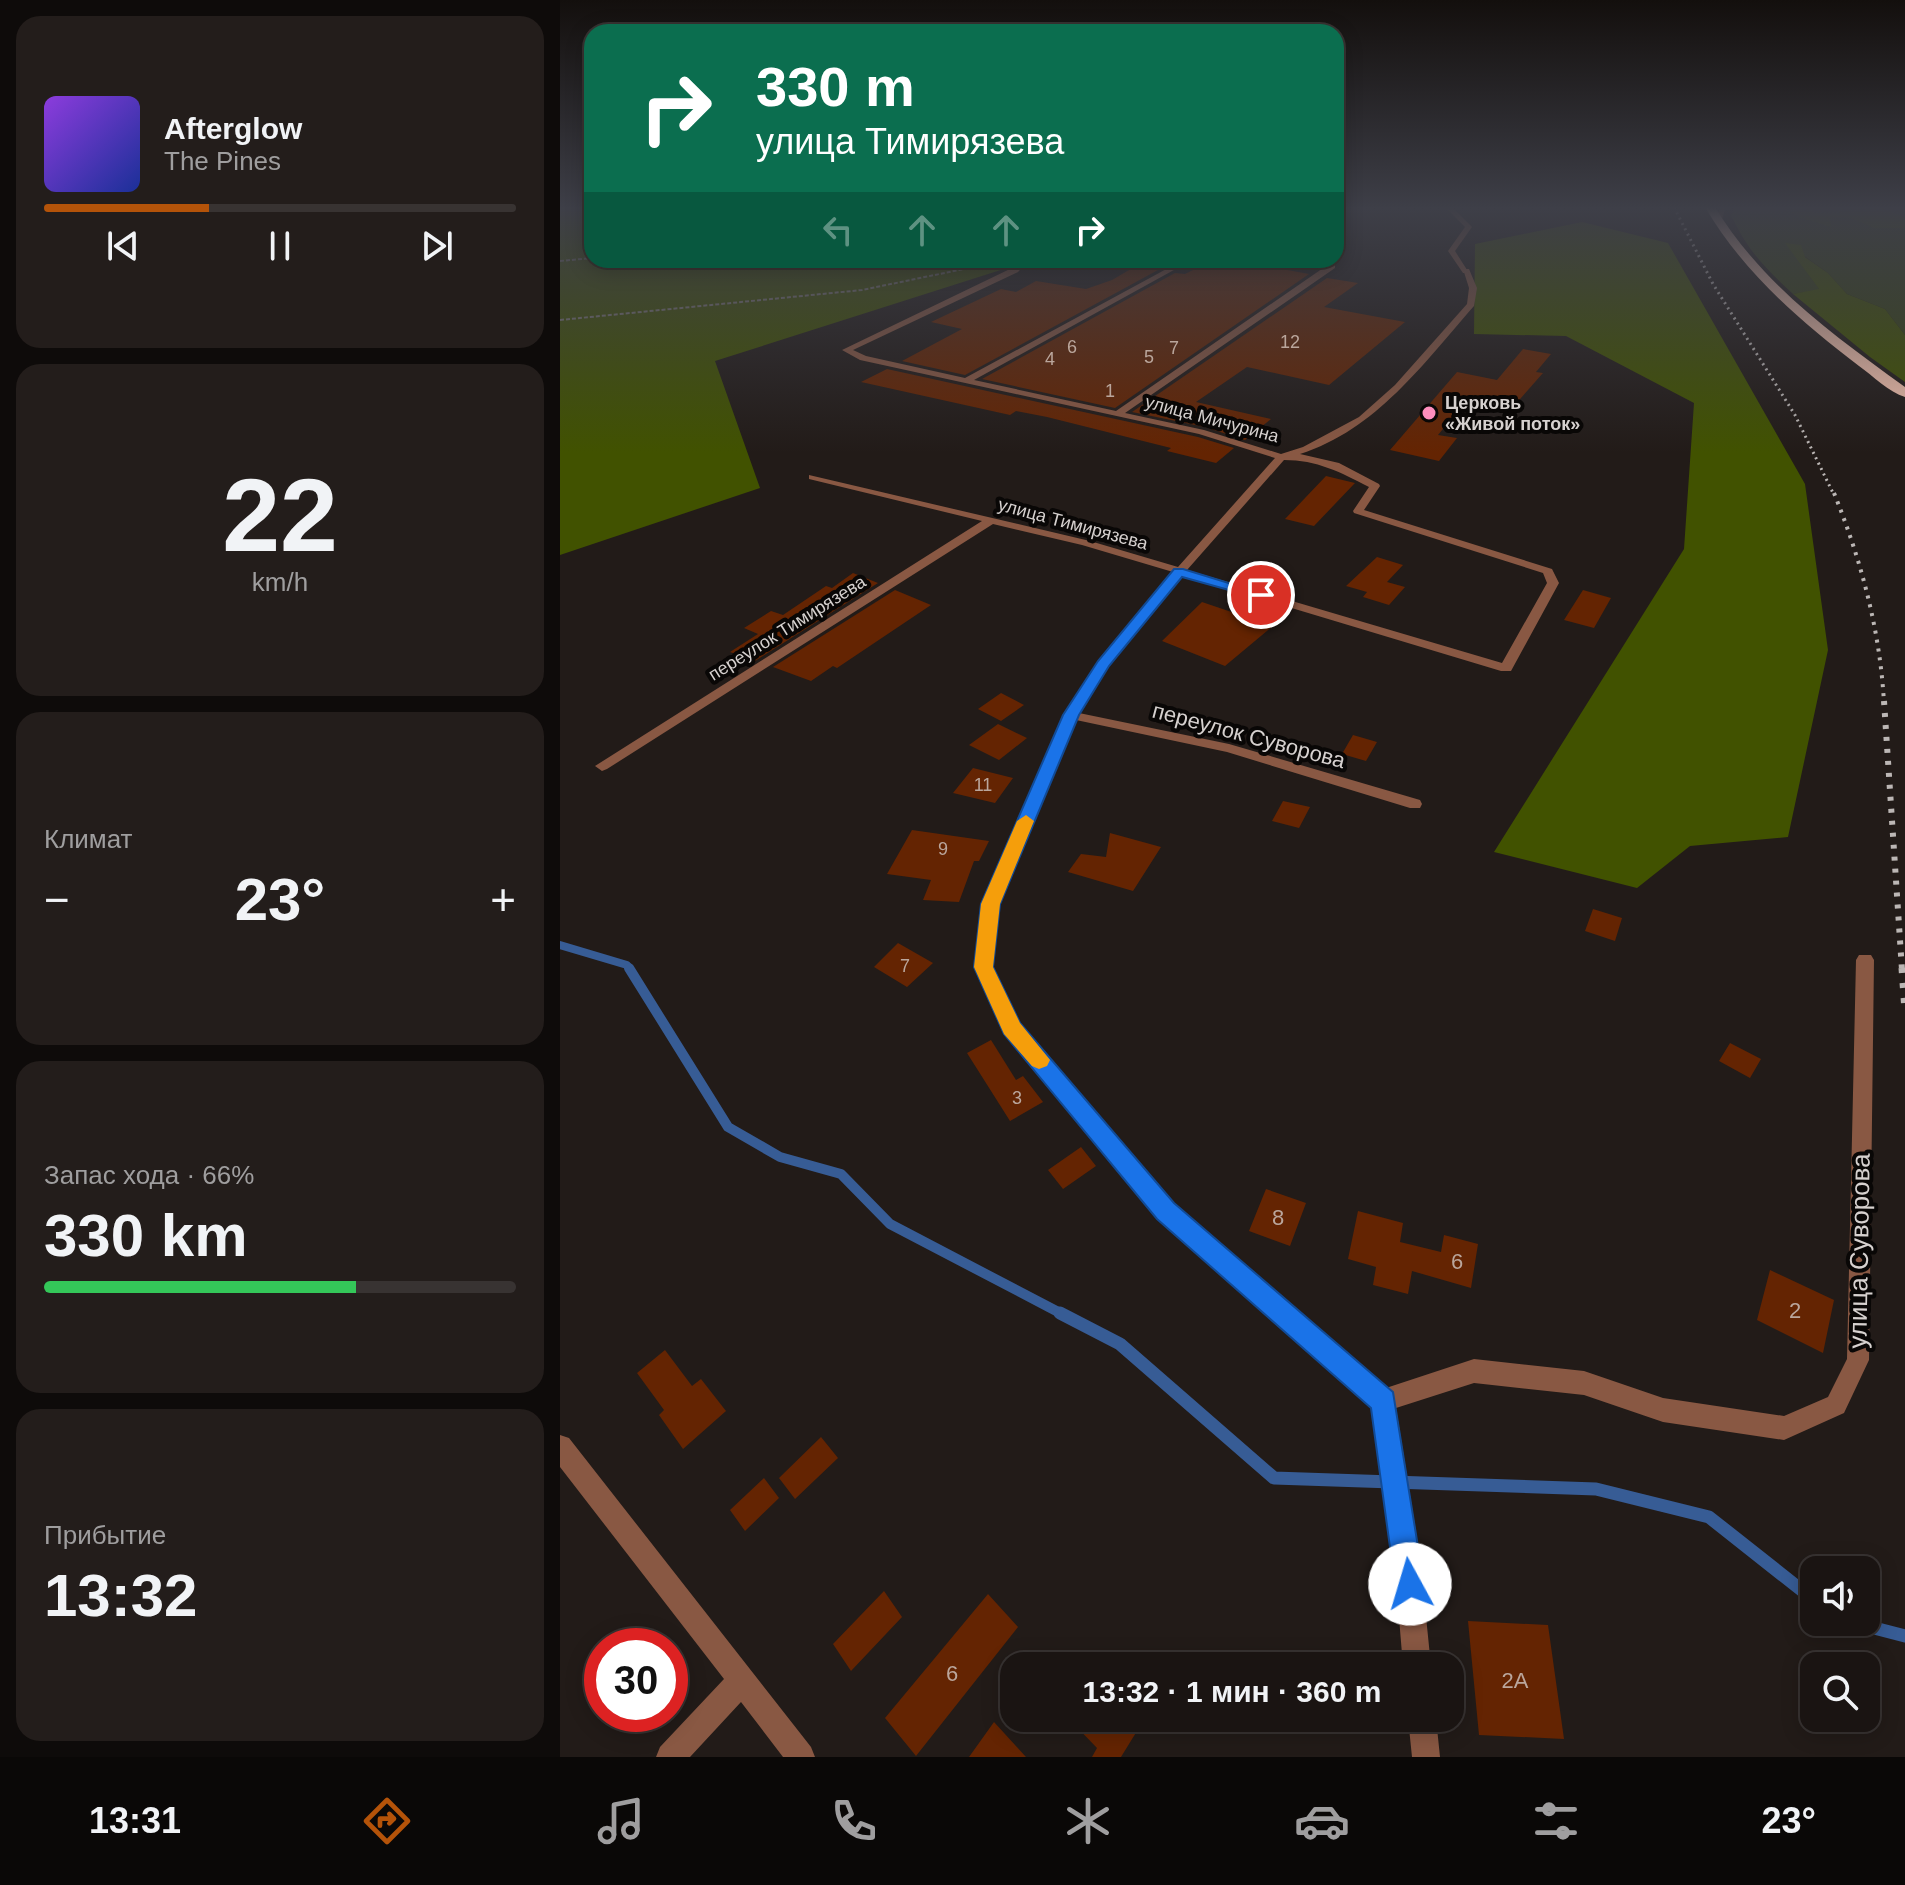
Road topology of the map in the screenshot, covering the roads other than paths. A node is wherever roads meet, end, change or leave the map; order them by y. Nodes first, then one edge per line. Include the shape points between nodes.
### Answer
1 (975, 289) edge
2 (1135, 289) edge
3 (1299, 289) edge
4 (1473, 289) edge
5 (1776, 289) edge
6 (969, 379) junction
7 (1905, 393) edge
8 (1117, 414) junction
9 (1281, 457) junction
10 (813, 477) dead end
11 (991, 520) junction
12 (1179, 572) junction
13 (1506, 668) joint
14 (1071, 715) junction
15 (602, 766) dead end
16 (1415, 804) dead end
17 (1865, 960) dead end
18 (1383, 1401) junction
19 (560, 1447) edge
20 (1416, 1652) edge
21 (742, 1680) junction
22 (1423, 1732) edge
23 (670, 1757) edge
24 (801, 1757) edge
25 (1426, 1757) edge

1 - 6 street, улица Мичурина via 846,350
2 - 6 street
3 - 8 street
4 - 9 street via 1471,304 1398,387 1362,419
5 - 7 highway
6 - 8 street, улица Мичурина
8 - 9 street, улица Мичурина
9 - 12 street
9 - 13 street, улица Мичурина via 1306,457 1365,479 1375,486 1358,511 1374,518 1548,571 1553,583
10 - 11 street, улица Тимирязева
11 - 12 street, улица Тимирязева
11 - 15 street, переулок Тимирязева
12 - 13 street, улица Тимирязева
12 - 14 street via 1103,664
14 - 16 street, переулок Суворова via 1229,748
14 - 18 street via 991,904 984,967 1012,1028 1165,1211
17 - 18 street, улица Суворова via 1858,1360 1836,1405 1784,1428 1663,1410 1584,1383 1474,1371
18 - 20 street
19 - 21 street
21 - 23 street
21 - 24 street
22 - 25 street

